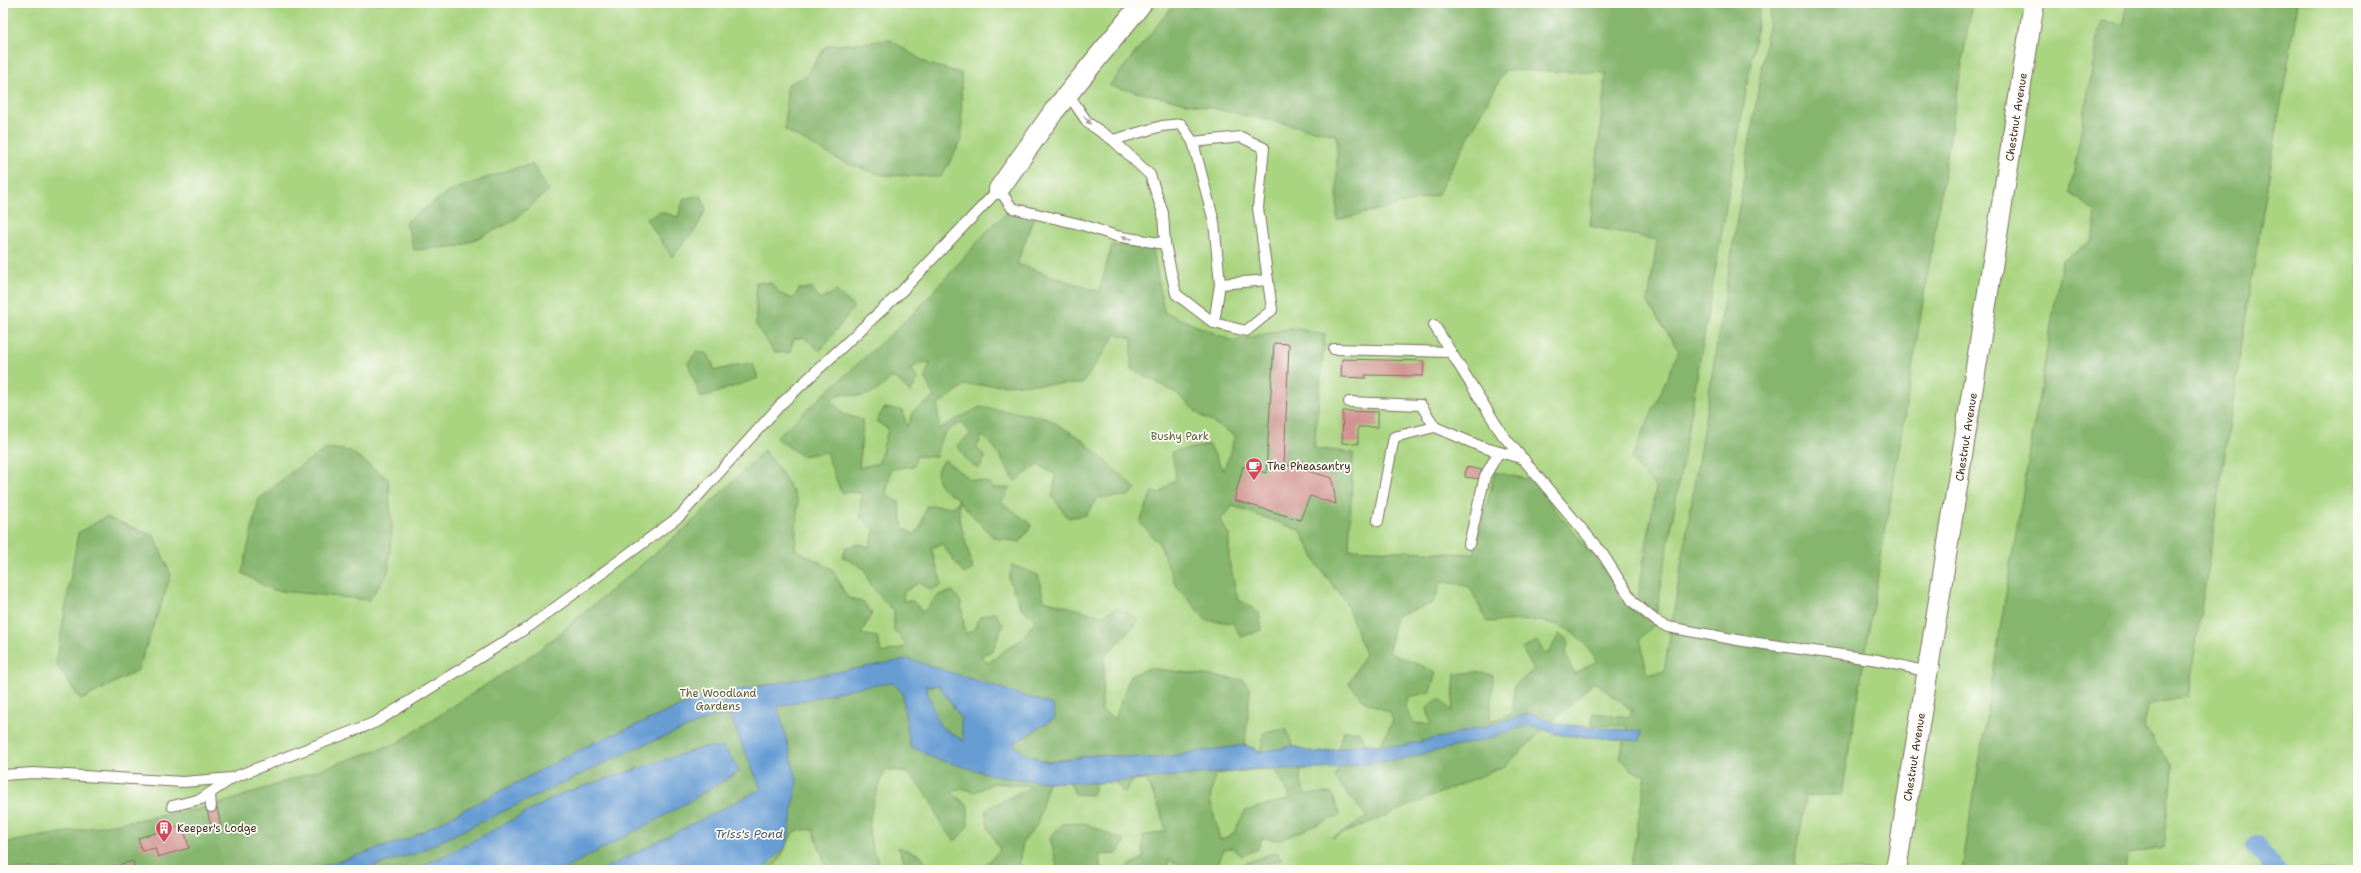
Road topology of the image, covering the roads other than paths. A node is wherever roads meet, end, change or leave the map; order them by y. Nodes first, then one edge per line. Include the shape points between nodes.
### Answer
1 (1142, 3) edge
2 (2034, 3) edge
3 (1068, 94) junction
4 (1113, 140) junction
5 (1194, 142) junction
6 (999, 189) junction
7 (1165, 244) junction
8 (1268, 280) junction
9 (1220, 284) junction
10 (1214, 323) junction
11 (1434, 324) dead end
12 (1334, 349) dead end
13 (1451, 352) junction
14 (1349, 402) dead end
15 (1435, 427) junction
16 (1499, 452) junction
17 (1524, 459) junction
18 (1378, 521) dead end
19 (1469, 544) dead end
20 (1928, 672) junction
21 (3, 775) edge
22 (232, 778) junction
23 (210, 793) junction
24 (172, 806) dead end
25 (211, 807) dead end
26 (1896, 870) edge

1 - 3 street
2 - 20 street, Chestnut Avenue
3 -> 4 lane via 1088,123
3 - 6 street
4 - 5 lane via 1162,126 1181,124
4 - 7 lane via 1150,175 1163,213
5 - 8 lane via 1242,137 1264,148 1258,208
5 - 9 lane via 1214,222
7 -> 6 lane via 1116,236 1083,225 1012,208
6 - 22 lane via 900,293 782,403 680,516 530,626 376,722
7 - 10 lane via 1176,294
8 - 9 lane
8 - 10 lane via 1272,310 1246,331
9 - 10 lane
11 - 13 lane
12 - 13 lane
13 - 17 lane via 1502,434
14 - 15 lane via 1421,405
15 - 16 lane
15 - 18 lane via 1394,437
16 - 17 lane
16 - 19 lane via 1485,476
17 - 20 lane via 1602,553 1633,602 1668,627 1743,641 1878,660
20 - 26 street, Chestnut Avenue
21 - 22 lane via 34,773 183,782
22 - 23 lane
23 - 24 lane via 197,804
23 - 25 lane

